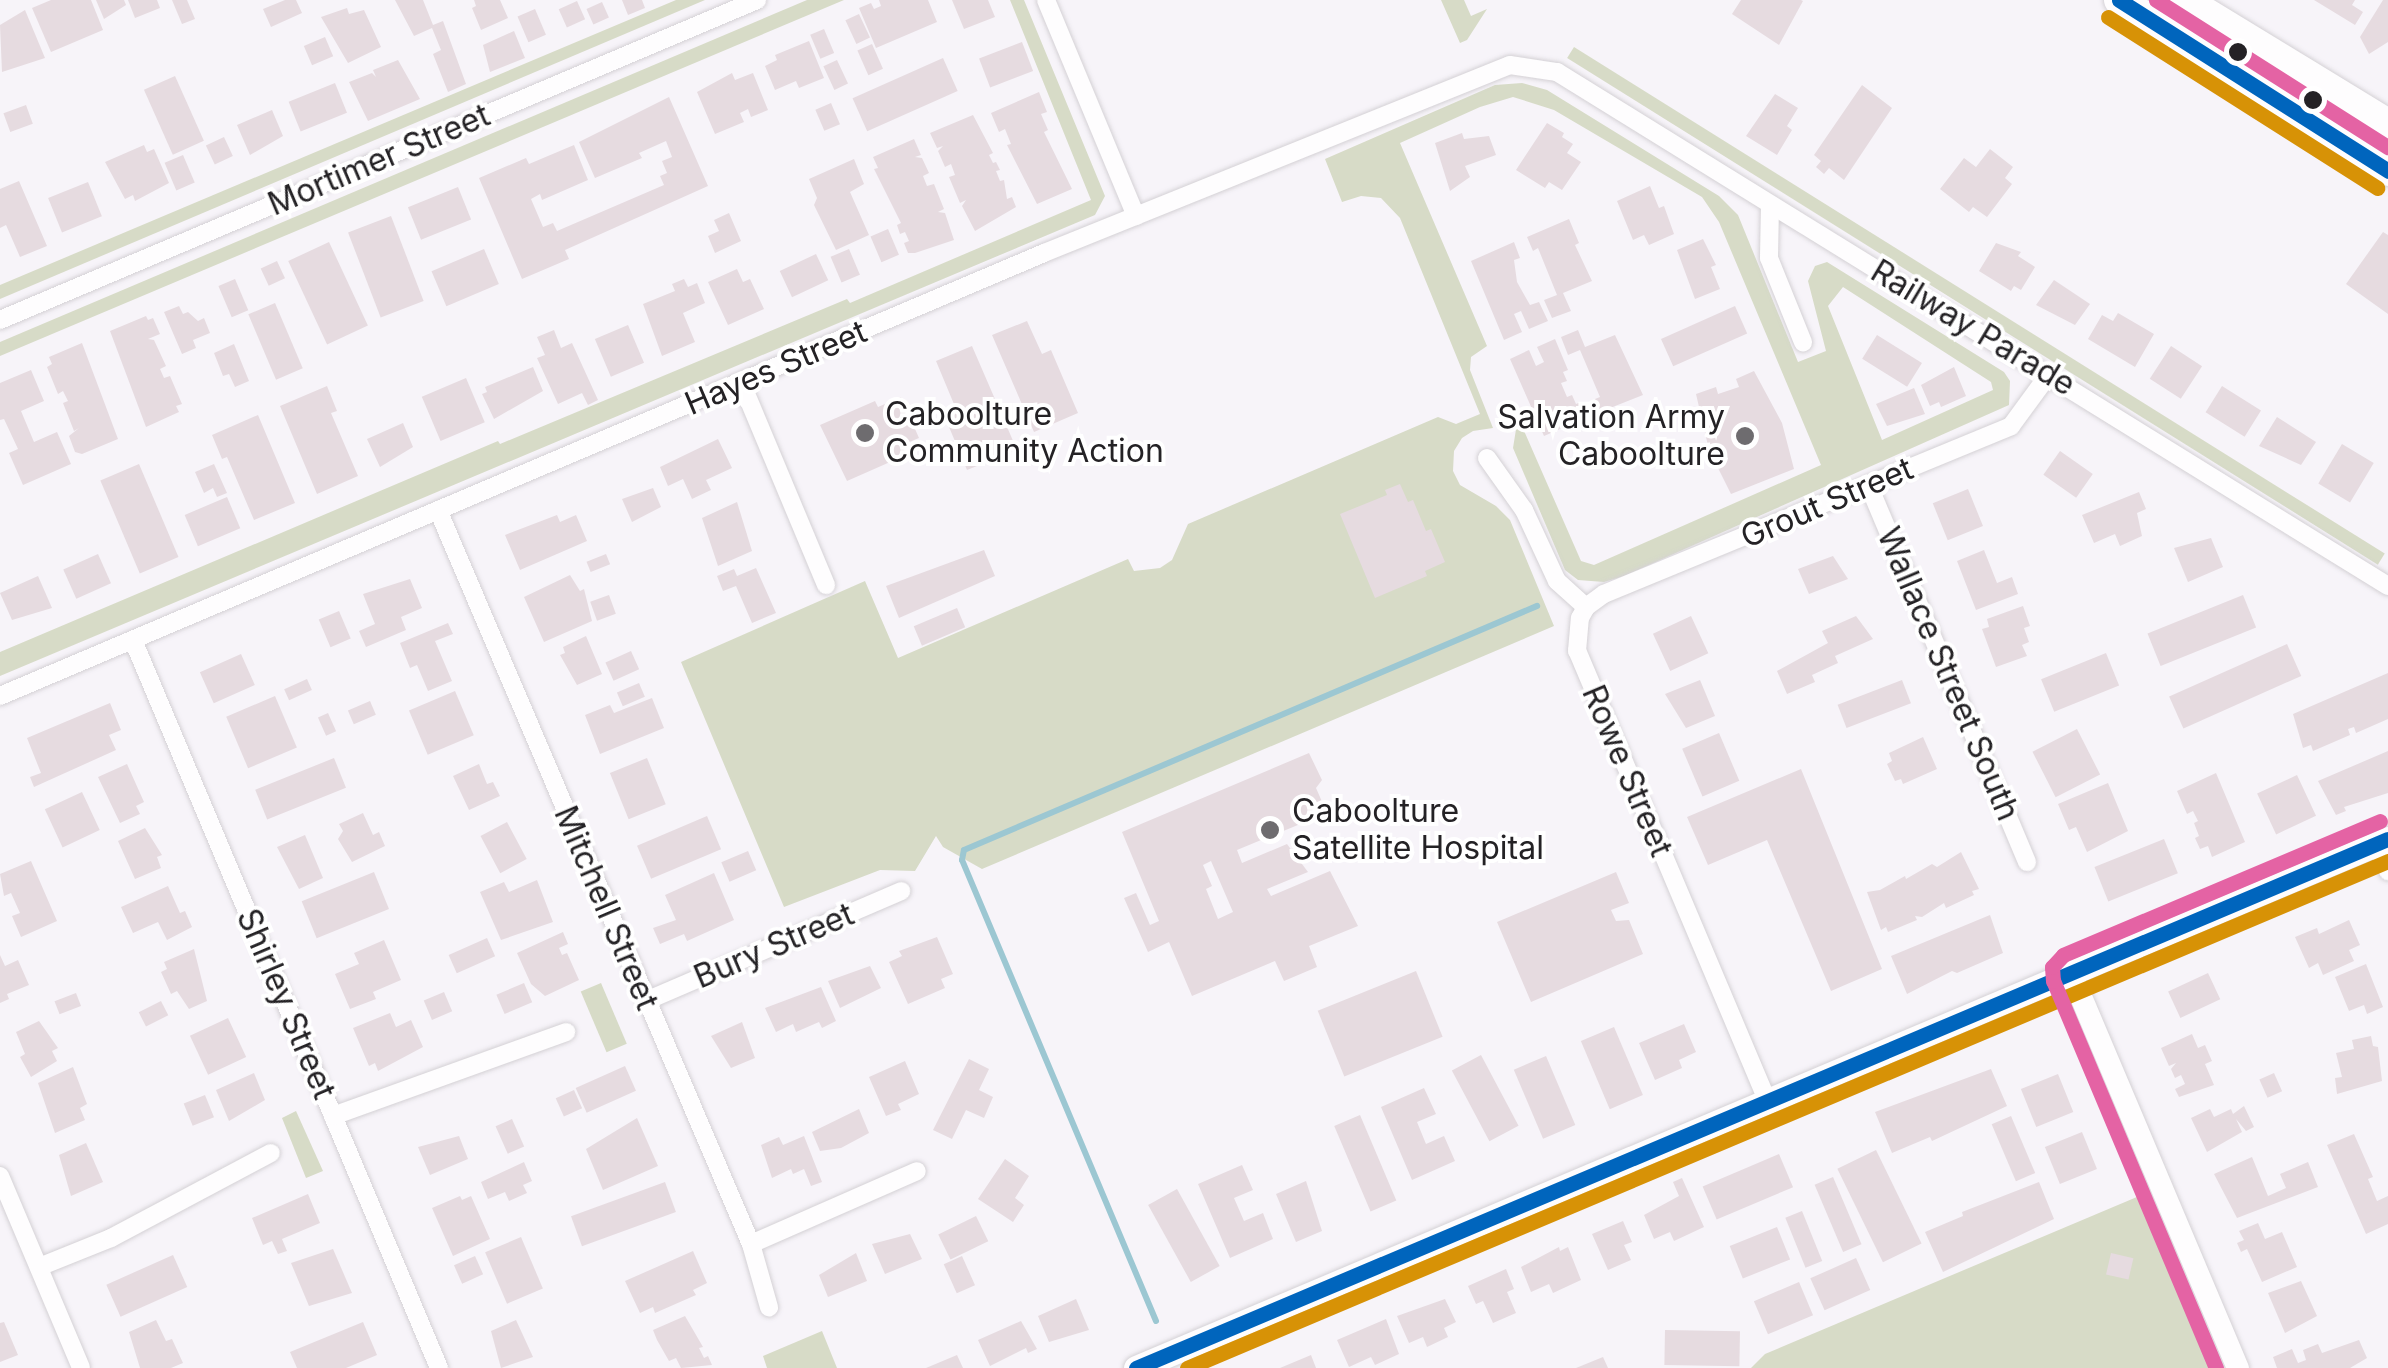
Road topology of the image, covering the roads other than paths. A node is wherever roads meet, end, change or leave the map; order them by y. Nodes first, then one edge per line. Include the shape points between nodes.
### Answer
1 (757, 0) edge
2 (1046, 0) edge
3 (2119, 0) edge
4 (2185, 0) edge
5 (1557, 72) joint
6 (2388, 124) edge
7 (2388, 171) edge
8 (1770, 205) junction
9 (1136, 216) junction
10 (0, 320) edge
11 (1804, 342) dead end
12 (2049, 374) junction
13 (742, 384) junction
14 (1487, 458) dead end
15 (1869, 486) junction
16 (438, 510) junction
17 (826, 584) dead end
18 (2388, 586) edge
19 (1586, 607) junction
20 (134, 640) junction
21 (0, 696) edge
22 (2382, 842) edge
23 (2026, 862) dead end
24 (2388, 871) edge
25 (901, 891) dead end
26 (2071, 974) junction
27 (646, 1001) junction
28 (566, 1032) dead end
29 (1767, 1100) junction
30 (334, 1116) junction
31 (271, 1153) dead end
32 (918, 1172) dead end
33 (0, 1176) edge
34 (751, 1244) junction
35 (38, 1267) junction
36 (769, 1307) dead end
37 (1142, 1367) edge
38 (81, 1368) edge
39 (439, 1368) edge
40 (2238, 1368) edge

1 - 10 street, Mortimer Street
2 - 9 street
3 - 7 main road
4 - 6 main road
5 - 8 street, Railway Parade
5 - 9 street, Hayes Street via 1510,65
8 - 11 street via 1769,258
8 - 12 street, Railway Parade
9 - 13 street, Hayes Street
12 - 15 street, Grout Street via 2011,426
12 - 18 street, Railway Parade
13 - 16 street, Hayes Street
13 - 17 street
14 - 19 street via 1524,510 1557,580
15 - 19 street, Grout Street
15 - 23 street, Wallace Street South
16 - 20 street, Hayes Street
16 - 27 street, Mitchell Street
19 - 29 street, Rowe Street via 1576,651
20 - 21 street, Hayes Street
20 - 30 street, Shirley Street
22 - 24 street
22 - 26 main road
25 - 27 street, Bury Street
26 - 29 main road
26 - 40 street
27 - 34 street, Mitchell Street
28 - 30 street
29 - 37 main road
30 - 39 street, Shirley Street
31 - 35 street via 111,1238
32 - 34 street
33 - 35 street
34 - 36 street, Mitchell Street
35 - 38 street

